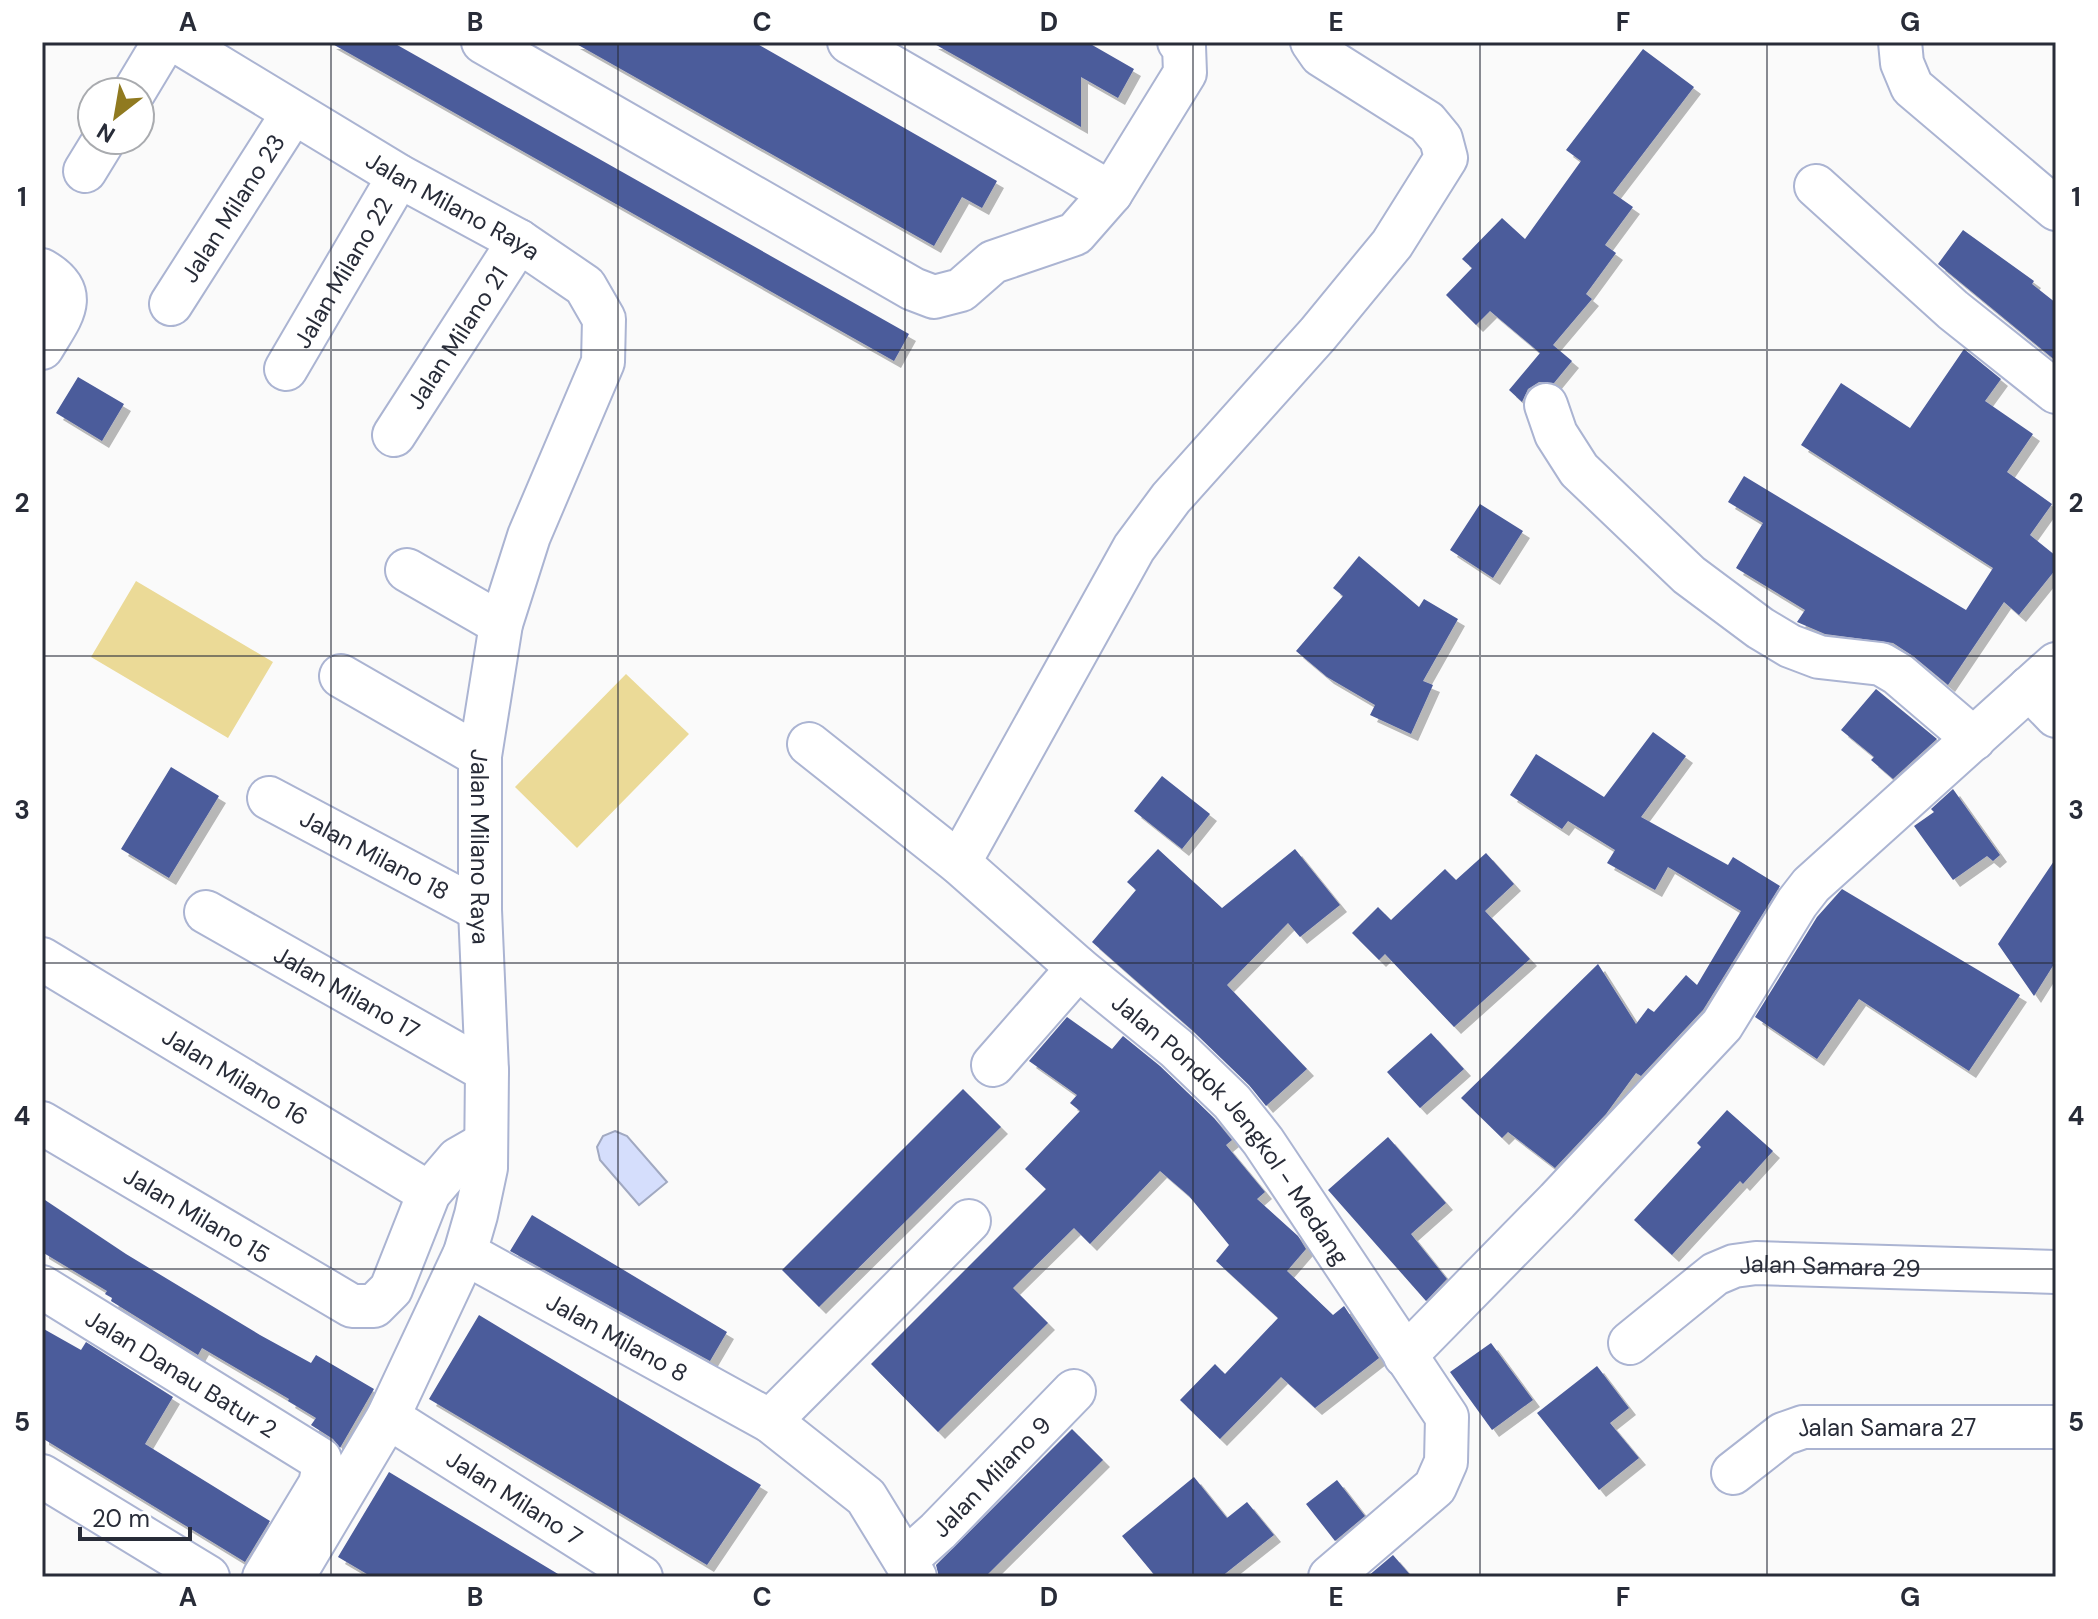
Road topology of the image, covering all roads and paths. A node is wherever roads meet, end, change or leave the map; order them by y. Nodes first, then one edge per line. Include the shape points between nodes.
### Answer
1 (164, 42) edge
2 (178, 42) edge
3 (483, 42) edge
4 (849, 42) edge
5 (1179, 42) edge
6 (1312, 42) edge
7 (1900, 42) edge
8 (144, 76) edge
9 (293, 113) junction
10 (399, 176) junction
11 (1816, 186) dead end
12 (1111, 193) junction
13 (2056, 209) edge
14 (519, 241) junction
15 (50, 275) edge
16 (171, 304) dead end
17 (42, 348) edge
18 (286, 369) dead end
19 (2056, 392) edge
20 (1546, 405) dead end
21 (394, 435) dead end
22 (407, 570) dead end
23 (501, 624) junction
24 (341, 676) dead end
25 (2047, 689) edge
26 (1974, 739) junction
27 (809, 744) dead end
28 (480, 756) junction
29 (269, 798) dead end
30 (959, 863) junction
31 (480, 910) junction
32 (206, 912) dead end
33 (42, 959) edge
34 (1078, 968) junction
35 (993, 1065) dead end
36 (487, 1071) junction
37 (42, 1123) edge
38 (486, 1143) junction
39 (429, 1193) junction
40 (969, 1221) dead end
41 (465, 1253) junction
42 (2056, 1272) edge
43 (42, 1287) edge
44 (1630, 1343) dead end
45 (1405, 1356) junction
46 (1074, 1391) dead end
47 (388, 1417) junction
48 (770, 1421) junction
49 (2056, 1427) edge
50 (1733, 1473) dead end
51 (42, 1476) edge
52 (911, 1568) edge
53 (208, 1577) edge
54 (264, 1577) edge
55 (293, 1577) edge
56 (641, 1577) edge
57 (1330, 1577) edge

1 - 8 street
2 - 9 street, Jalan Milano Raya
3 - 12 street via 934,297 961,290 993,262 1075,234
4 - 12 street
5 - 12 street via 1184,46 1185,73
6 - 30 street via 1321,55 1427,122 1441,139 1446,158 1392,244 1171,498 1134,548
7 - 13 street via 1912,87
9 - 10 street, Jalan Milano Raya
9 - 16 street, Jalan Milano 23
10 - 14 street, Jalan Milano Raya
10 - 18 street, Jalan Milano 22
11 - 19 street via 1953,310
14 - 21 street, Jalan Milano 21
14 - 23 street, Jalan Milano Raya via 585,286 604,319 603,362 529,536
15 - 17 street via 66,296 65,308
20 - 26 street via 1556,434 1579,470 1689,575 1790,646 1819,657 1881,664
22 - 23 street
23 - 28 street, Jalan Milano Raya
24 - 28 street
25 - 26 street
26 - 45 street via 1811,885 1722,1025
27 - 30 street, Jalan Pondok Jengkol - Medang
28 - 31 street, Jalan Milano Raya
29 - 31 street, Jalan Milano 18
30 - 34 street, Jalan Pondok Jengkol - Medang
31 - 36 street, Jalan Milano Raya
32 - 36 street, Jalan Milano 17
33 - 39 street, Jalan Milano 16
34 - 35 street
34 - 45 street, Jalan Pondok Jengkol - Medang via 1232,1102
36 - 38 street, Jalan Milano Raya
37 - 39 street, Jalan Milano 15 via 352,1306 374,1306 391,1289
38 - 39 street via 458,1159
38 - 41 street, Jalan Milano Raya via 486,1168
40 - 48 street
41 - 47 street, Jalan Milano Raya
41 - 48 street, Jalan Milano 8
42 - 44 street, Jalan Samara 29 via 1734,1266 1715,1274
43 - 54 street, Jalan Danau Batur 2 via 320,1459 320,1484
45 - 57 street, Jalan Pondok Jengkol - Medang via 1447,1417 1446,1462 1435,1487
46 - 52 street, Jalan Milano 9 via 938,1531
47 - 55 street, Jalan Milano Raya
47 - 56 street, Jalan Milano 7
48 - 52 street, Jalan Milano 8 via 866,1497
49 - 50 street, Jalan Samara 27 via 1803,1427 1783,1434
51 - 53 street

